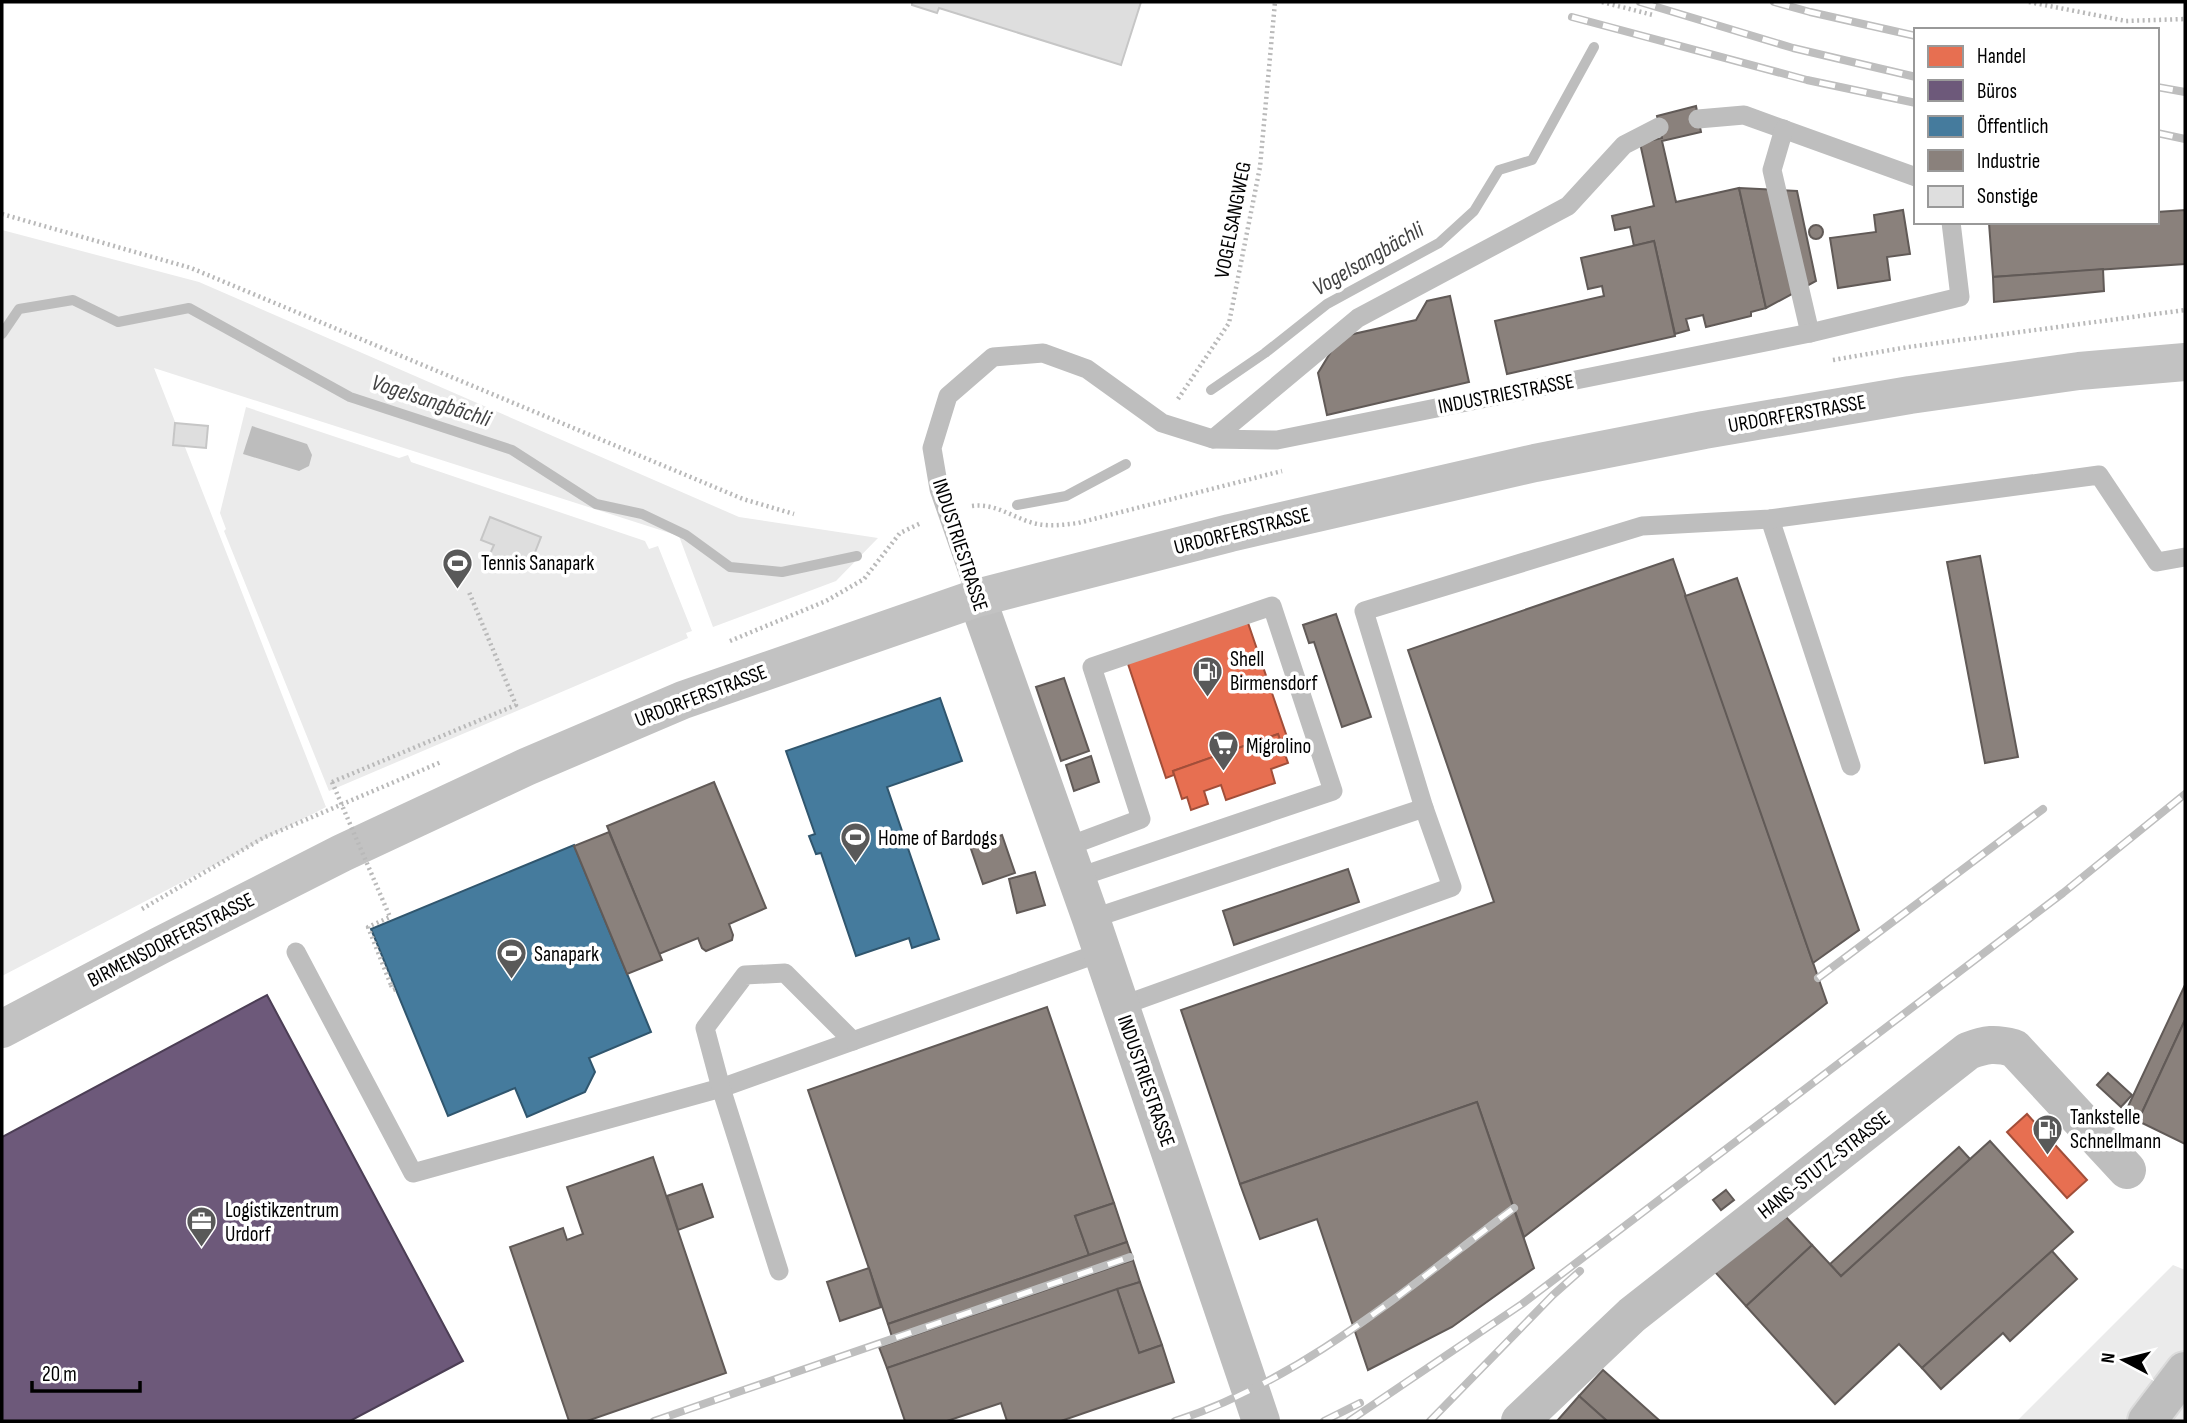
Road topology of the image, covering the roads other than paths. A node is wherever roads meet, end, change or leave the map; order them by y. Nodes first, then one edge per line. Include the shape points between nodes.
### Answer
1 (1698, 119) dead end
2 (1660, 127) dead end
3 (1784, 129) junction
4 (1914, 176) edge
5 (1951, 224) edge
6 (1810, 333) junction
7 (2185, 362) edge
8 (1213, 439) junction
9 (1770, 519) junction
10 (2185, 557) edge
11 (977, 598) junction
12 (1851, 766) dead end
13 (1423, 808) junction
14 (342, 853) joint
15 (1071, 863) junction
16 (1096, 935) junction
17 (296, 952) dead end
18 (1121, 1006) junction
19 (2, 1029) edge
20 (853, 1041) junction
21 (721, 1088) junction
22 (2127, 1170) dead end
23 (779, 1271) dead end
24 (2185, 1371) edge
25 (1261, 1421) edge
26 (1520, 1421) edge
27 (2147, 1421) edge

1 - 3 lane via 1744,115
2 - 8 lane via 1624,145 1568,206 1358,318
3 - 4 lane
3 - 6 lane via 1772,170
5 - 6 lane, INDUSTRIESTRASSE via 1960,297
6 - 8 lane, INDUSTRIESTRASSE via 1278,440
7 - 11 main road, URDORFERSTRASSE via 2079,371 1910,395 1535,463 1230,533
8 - 11 lane, INDUSTRIESTRASSE via 1162,423 1087,369 1042,353 993,357 948,396 932,449 939,489
9 - 10 lane via 2099,475 2157,562
9 - 12 lane
9 - 13 lane via 1642,527 1364,611
11 - 14 main road, URDORFERSTRASSE via 683,700
11 - 15 main road, INDUSTRIESTRASSE
13 - 16 lane
13 - 18 lane via 1452,887
14 - 19 main road, BIRMENSDORFERSTRASSE
15 - 15 lane via 1333,791 1272,606 1092,667 1141,819
15 - 16 main road, INDUSTRIESTRASSE
16 - 18 main road, INDUSTRIESTRASSE
16 - 20 lane
17 - 21 lane via 413,1173
18 - 25 main road, INDUSTRIESTRASSE
20 - 21 lane
20 - 21 lane via 785,973 746,975 705,1028
21 - 23 lane
22 - 26 main road, HANS-STUTZ-STRASSE via 2014,1048 1984,1045 1968,1051 1632,1315
24 - 27 main road

